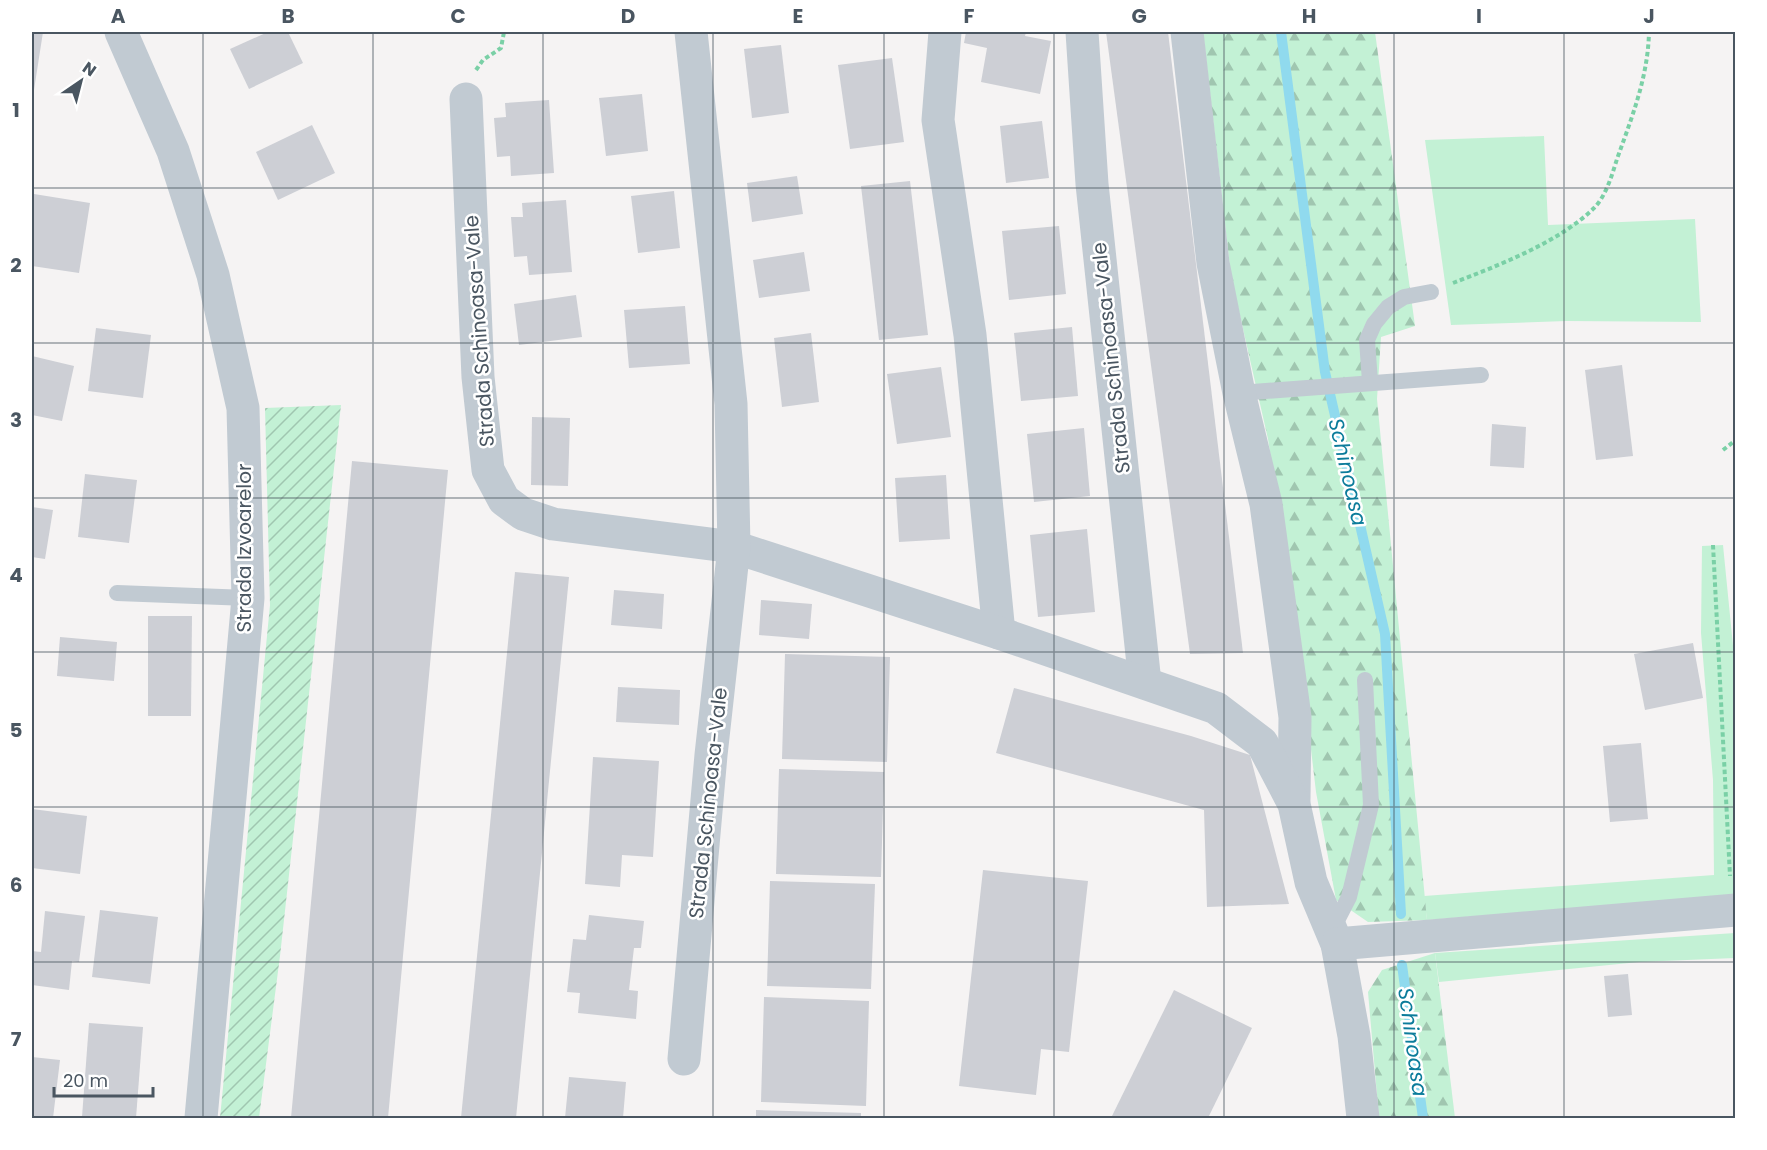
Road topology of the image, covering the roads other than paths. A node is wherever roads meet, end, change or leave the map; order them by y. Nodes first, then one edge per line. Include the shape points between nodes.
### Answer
1 (121, 32) edge
2 (691, 32) edge
3 (945, 32) edge
4 (1082, 32) edge
5 (1187, 32) edge
6 (466, 99) road end
7 (1431, 292) road end
8 (1480, 375) dead end
9 (1370, 382) junction
10 (1239, 393) junction
11 (734, 547) junction
12 (117, 593) dead end
13 (248, 598) junction
14 (999, 633) junction
15 (1365, 680) dead end
16 (1145, 683) junction
17 (1294, 804) junction
18 (1734, 910) edge
19 (1334, 937) junction
20 (684, 1059) dead end
21 (201, 1119) edge
22 (1363, 1119) edge

1 - 13 street, Strada Izvoarelor via 173,152 213,274 243,408
2 - 11 street, Strada Schinoasa-Vale via 731,404
3 - 14 street via 938,120 970,335
4 - 16 street, Strada Schinoasa-Vale via 1092,184
5 - 10 street, Strada Schinoasa-Vale via 1213,263
6 - 11 street, Strada Schinoasa-Vale via 478,377 488,470 504,500 523,514 553,524
7 - 9 lane via 1404,297 1388,307 1374,324 1367,340
8 - 9 lane
9 - 10 lane
10 - 17 street, Strada Schinoasa-Vale via 1266,504 1295,717
11 - 14 street, Strada Schinoasa-Vale
11 - 20 street, Strada Schinoasa-Vale
12 - 13 lane
13 - 21 street, Strada Izvoarelor
14 - 16 street, Strada Schinoasa-Vale
15 - 19 lane via 1371,805 1349,897
16 - 17 street, Strada Schinoasa-Vale via 1216,708 1262,743
17 - 19 street, Strada Schinoasa-Vale via 1311,882
18 - 19 street
19 - 22 street, Strada Schinoasa-Vale via 1354,1036

